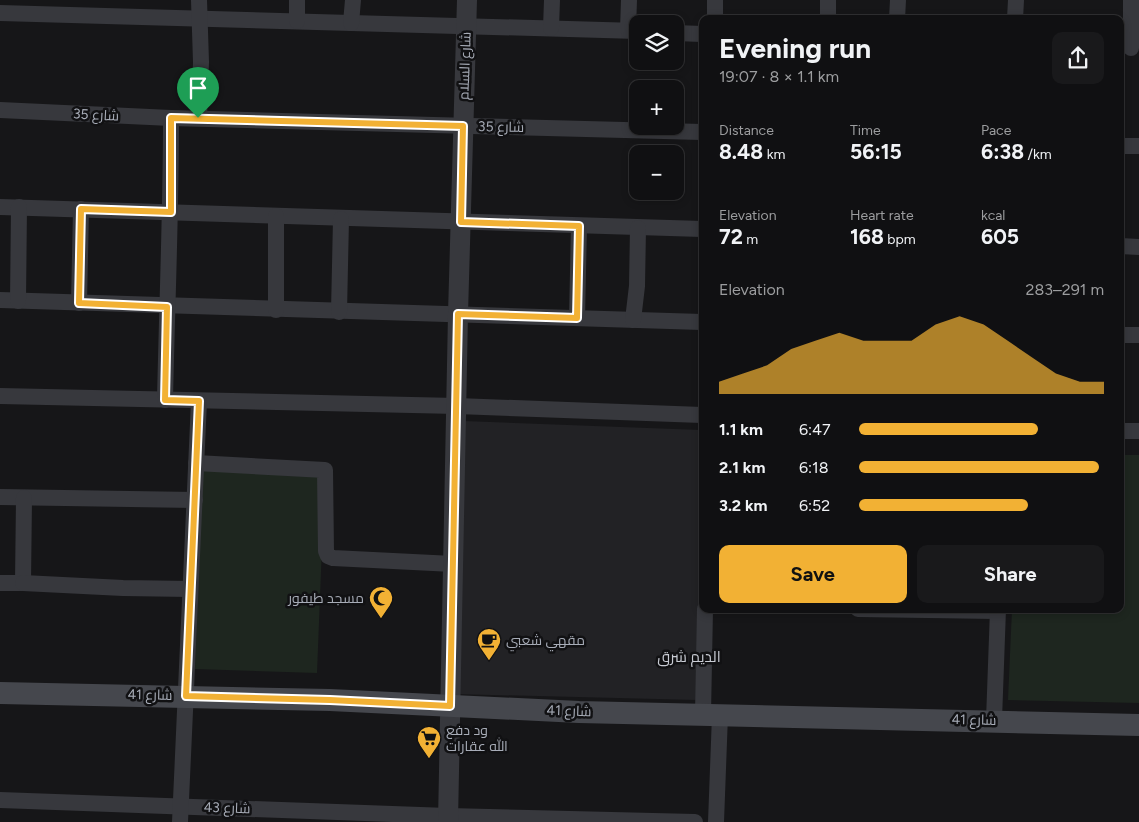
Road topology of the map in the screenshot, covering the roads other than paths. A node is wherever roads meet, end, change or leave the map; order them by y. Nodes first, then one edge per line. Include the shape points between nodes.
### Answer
1 (199, 0) edge
2 (297, 0) edge
3 (353, 0) edge
4 (467, 0) edge
5 (552, 0) edge
6 (629, 0) edge
7 (715, 0) edge
8 (828, 0) edge
9 (898, 0) edge
10 (1016, 0) edge
11 (1131, 0) edge
12 (0, 13) edge
13 (631, 15) edge
14 (715, 15) edge
15 (828, 15) edge
16 (897, 15) edge
17 (1015, 15) edge
18 (200, 19) junction
19 (297, 21) junction
20 (351, 23) junction
21 (466, 27) junction
22 (551, 28) junction
23 (629, 31) edge
24 (684, 33) edge
25 (699, 34) edge
26 (1130, 48) edge
27 (0, 110) edge
28 (171, 118) junction
29 (198, 118) junction
30 (463, 126) junction
31 (699, 132) edge
32 (1124, 146) edge
33 (1139, 146) edge
34 (0, 207) edge
35 (19, 207) junction
36 (81, 209) junction
37 (171, 212) junction
38 (276, 216) junction
39 (341, 219) junction
40 (461, 222) junction
41 (579, 226) junction
42 (638, 228) junction
43 (699, 229) edge
44 (1124, 246) edge
45 (1139, 247) edge
46 (0, 300) edge
47 (18, 301) junction
48 (79, 303) junction
49 (167, 307) junction
50 (276, 310) junction
51 (339, 312) junction
52 (458, 314) junction
53 (577, 318) junction
54 (633, 320) junction
55 (699, 322) edge
56 (1124, 335) edge
57 (1139, 335) edge
58 (0, 396) edge
59 (165, 400) junction
60 (199, 401) junction
61 (457, 406) junction
62 (699, 415) edge
63 (1124, 431) edge
64 (1139, 431) edge
65 (196, 463) junction
66 (0, 497) edge
67 (24, 498) junction
68 (195, 500) junction
69 (453, 564) junction
70 (0, 582) edge
71 (23, 583) junction
72 (190, 589) junction
73 (705, 613) edge
74 (998, 613) edge
75 (0, 693) edge
76 (186, 696) junction
77 (450, 706) junction
78 (711, 714) junction
79 (994, 720) junction
80 (1139, 725) edge
81 (0, 800) edge
82 (181, 814) edge
83 (448, 819) edge
84 (546, 820) edge
85 (695, 822) edge
86 (716, 822) edge

1 - 18 street
2 - 19 street
3 - 20 street
4 - 21 street, شارع السلام
5 - 22 street
6 - 13 street
7 - 14 street
8 - 15 street
9 - 16 street
10 - 17 street
11 - 26 street
12 - 18 street
18 - 19 street
18 - 29 street
19 - 20 street
20 - 21 street
21 - 22 street
21 - 30 street, شارع السلام
22 - 23 street
24 - 25 street
27 - 28 street, شارع 35
28 - 29 street, شارع 35
28 - 37 street
29 - 30 street, شارع 35
30 - 31 street, شارع 35
30 - 40 street, شارع السلام
32 - 33 street
34 - 35 street
35 - 36 street
35 - 47 street
36 - 37 street
36 - 48 street
37 - 38 street
37 - 49 street
38 - 39 street
38 - 50 street
39 - 40 street
39 - 51 street
40 - 41 street
40 - 52 street, شارع السلام
41 - 42 street
41 - 53 street
42 - 43 street
42 - 54 street
44 - 45 street
46 - 47 street
47 - 48 street
48 - 49 street
49 - 50 street
49 - 59 street
50 - 51 street
51 - 52 street
52 - 53 street
52 - 61 street, شارع السلام
53 - 54 street
54 - 55 street
56 - 57 street
58 - 59 street
59 - 60 street
60 - 61 street
60 - 65 street
61 - 62 street
61 - 69 street, شارع السلام
63 - 64 street
65 - 68 street
65 - 69 street via 325,470 328,556
66 - 67 street
67 - 68 street
67 - 71 street
68 - 72 street
69 - 77 street, شارع السلام
70 - 71 street
71 - 72 street
72 - 76 street
73 - 78 street
74 - 79 street
75 - 76 main road, شارع 41
76 - 77 main road, شارع 41
76 - 82 street
77 - 78 main road, شارع 41
77 - 83 street, شارع السلام
78 - 79 main road, شارع 41 via 875,720
78 - 86 street
79 - 80 main road, شارع 41
81 - 82 street, شارع 43
82 - 83 street, شارع 43
83 - 84 street, شارع 43
84 - 85 street, شارع 43

